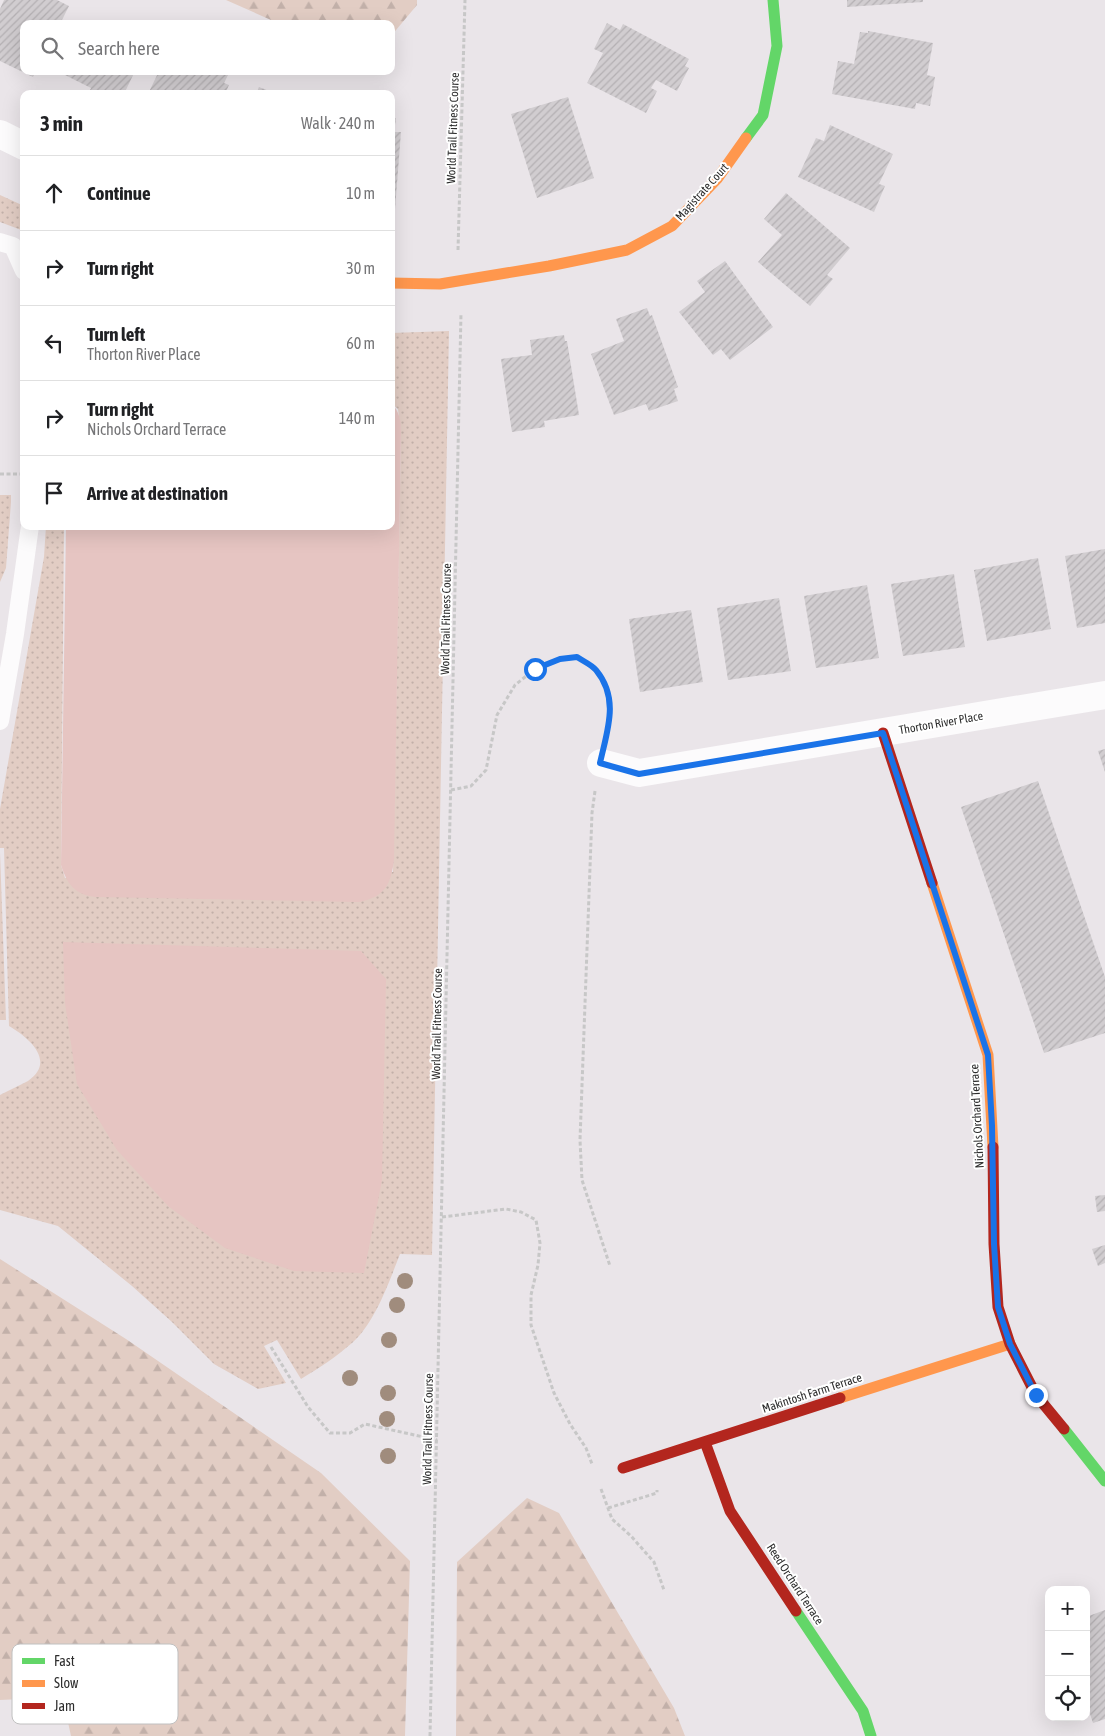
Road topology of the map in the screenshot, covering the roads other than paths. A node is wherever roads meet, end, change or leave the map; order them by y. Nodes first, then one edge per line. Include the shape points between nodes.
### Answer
1 (773, 0) edge
2 (0, 134) edge
3 (20, 144) edge
4 (0, 242) edge
5 (20, 261) edge
6 (395, 283) edge
7 (29, 530) edge
8 (1105, 695) edge
9 (0, 721) edge
10 (883, 733) junction
11 (600, 763) road end
12 (1010, 1344) junction
13 (705, 1442) junction
14 (623, 1468) dead end
15 (1105, 1482) edge
16 (870, 1736) edge

1 - 6 street, Magistrate Court via 778,46 763,115 717,179 672,226 626,250 440,284
2 - 3 street
4 - 5 lane via 13,246
7 - 9 lane via 16,634
8 - 10 street, Thorton River Place
10 - 11 street, Thorton River Place via 639,774
10 - 12 street, Nichols Orchard Terrace via 988,1055 998,1307
12 - 13 street, Makintosh Farm Terrace
12 - 15 street, Nichols Orchard Terrace via 1036,1395
13 - 14 street, Makintosh Farm Terrace
13 - 16 street, Reed Orchard Terrace via 730,1511 862,1711

